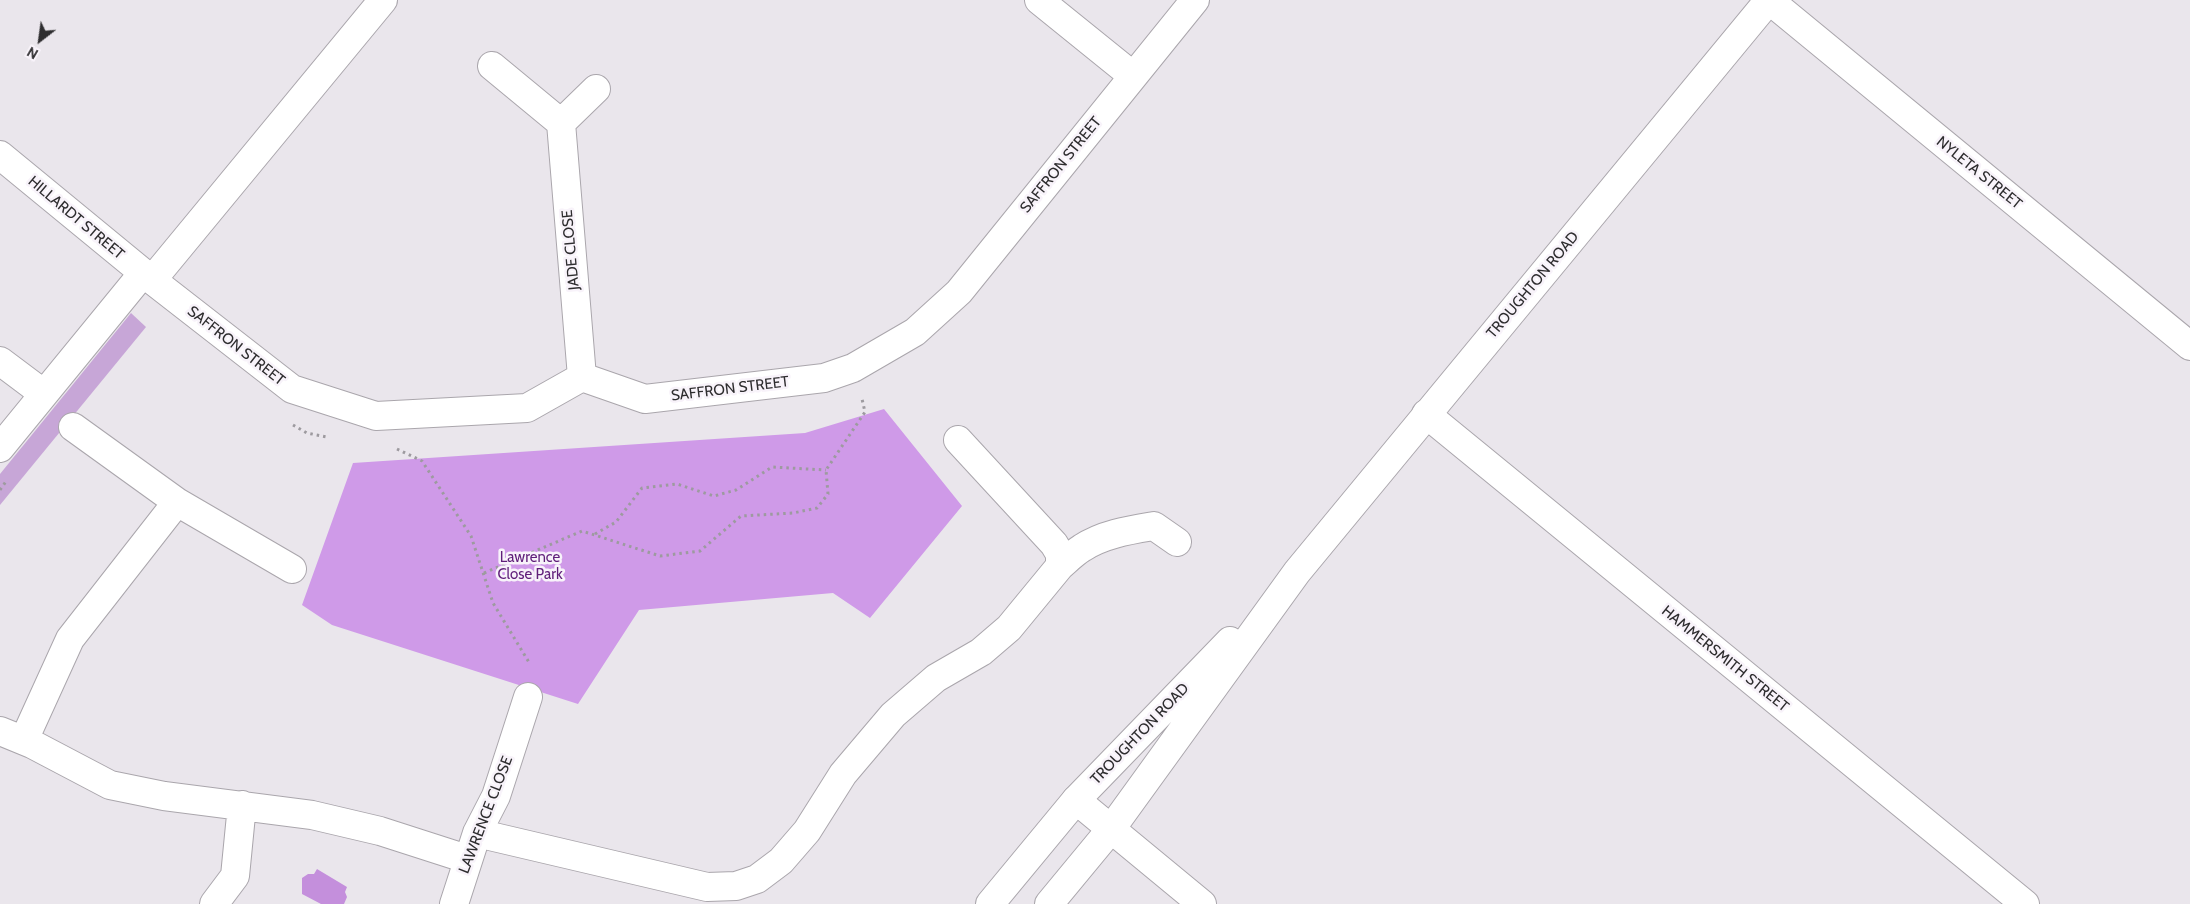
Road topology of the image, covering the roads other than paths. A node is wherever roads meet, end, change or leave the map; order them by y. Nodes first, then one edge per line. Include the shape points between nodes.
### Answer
1 (383, 0) edge
2 (1040, 0) edge
3 (1195, 0) edge
4 (1769, 0) edge
5 (492, 66) dead end
6 (1133, 76) junction
7 (596, 89) dead end
8 (561, 123) junction
9 (0, 155) edge
10 (147, 277) junction
11 (2190, 346) edge
12 (0, 361) edge
13 (582, 377) junction
14 (44, 394) junction
15 (1426, 414) junction
16 (73, 427) dead end
17 (958, 440) dead end
18 (0, 448) edge
19 (177, 502) junction
20 (1177, 542) dead end
21 (1060, 566) junction
22 (292, 569) dead end
23 (1298, 572) junction
24 (528, 697) dead end
25 (12, 735) edge
26 (1076, 800) junction
27 (242, 805) junction
28 (1111, 829) junction
29 (477, 833) junction
30 (467, 859) junction
31 (214, 904) edge
32 (454, 904) edge
33 (990, 904) edge
34 (1050, 904) edge
35 (1202, 904) edge
36 (2025, 904) edge

1 - 10 street
2 - 6 street
3 - 6 street, SAFFRON STREET
4 - 11 street, NYLETA STREET
4 - 15 street, TROUGHTON ROAD
5 - 8 street
6 - 13 street, SAFFRON STREET via 959,292 915,332 853,368 824,378 645,399
7 - 8 street
8 - 13 street, JADE CLOSE
9 - 10 street, HILLARDT STREET
10 - 13 street, SAFFRON STREET via 292,389 376,416 527,408
10 - 14 street
12 - 14 street
14 - 18 street
15 - 23 street, TROUGHTON ROAD
15 - 36 street, HAMMERSMITH STREET
16 - 19 street
17 - 21 street via 1054,544 1060,554
19 - 22 street
19 - 25 street via 70,639
20 - 21 street via 1154,526 1136,529 1103,537 1082,548
21 - 29 street via 1009,628 981,652 936,678 893,715 843,774 807,832 781,861 757,879 736,886 707,887
23 - 26 street, TROUGHTON ROAD
23 - 28 street, TROUGHTON ROAD
24 - 29 street, LAWRENCE CLOSE via 496,796
25 - 27 street via 110,785 164,796
26 - 28 street
26 - 33 street, TROUGHTON ROAD
27 - 30 street via 312,815 380,831
27 - 31 street via 235,876
28 - 34 street, TROUGHTON ROAD
28 - 35 street
29 - 30 street, LAWRENCE CLOSE
30 - 32 street, LAWRENCE CLOSE

